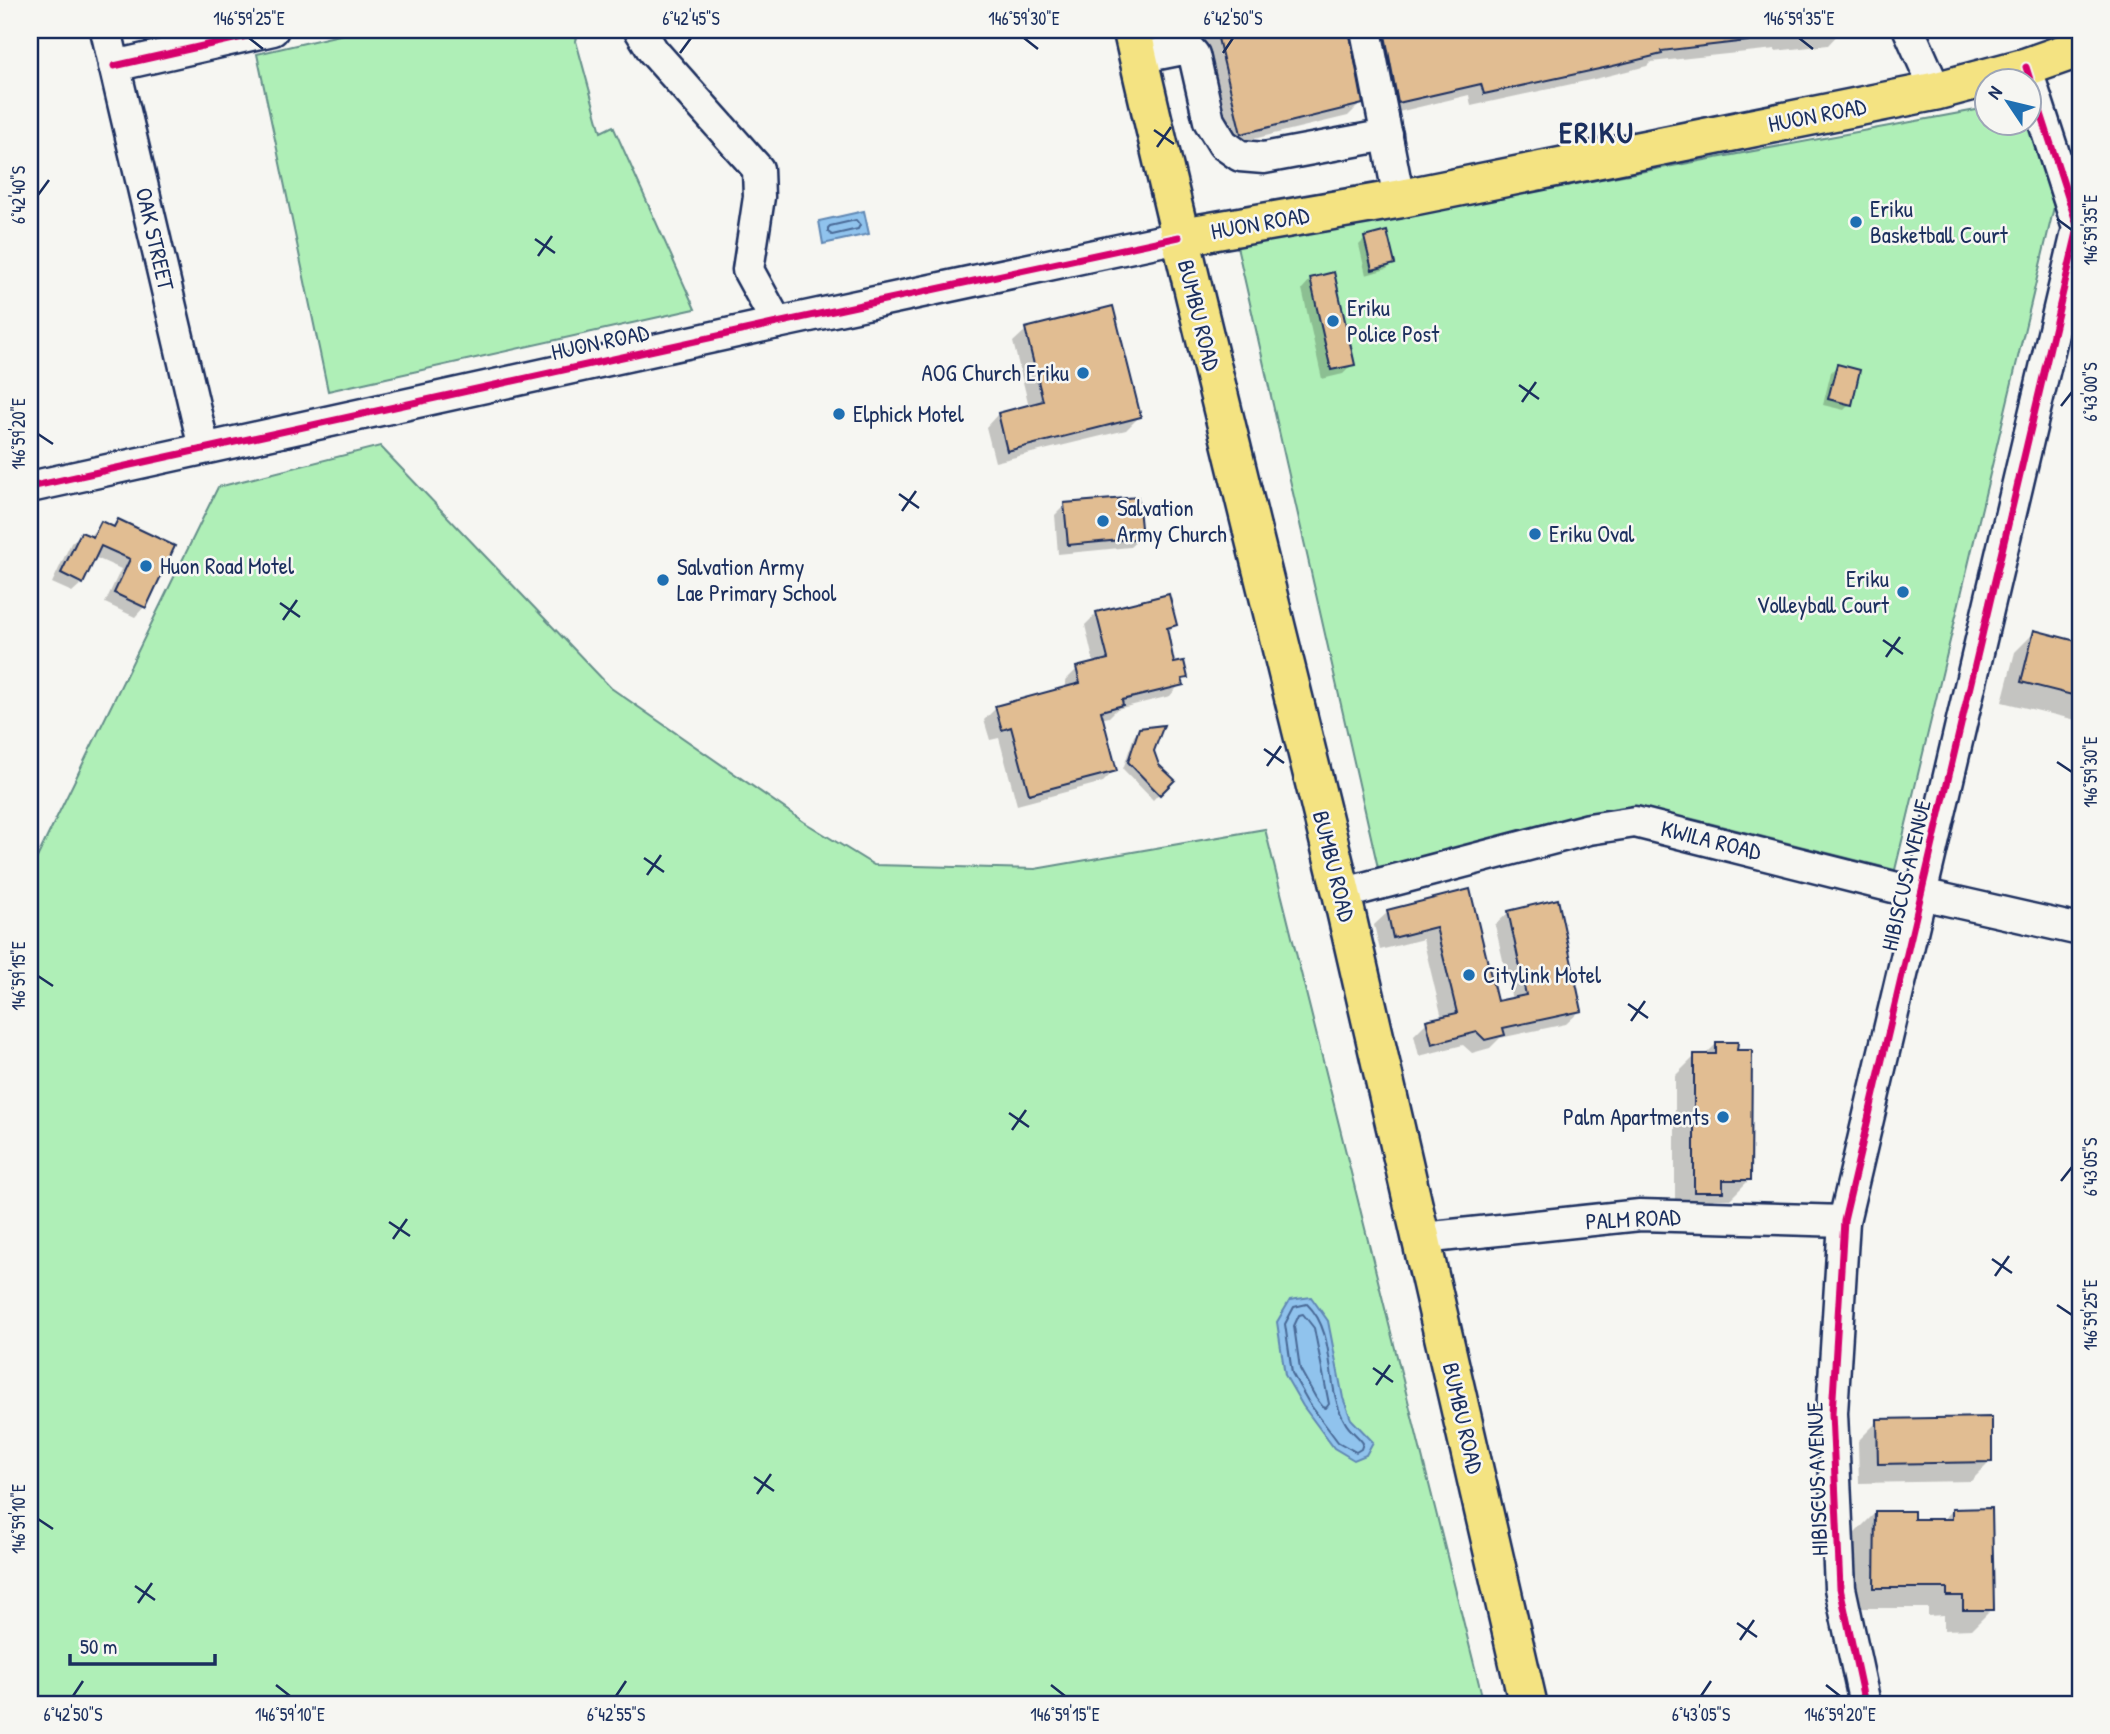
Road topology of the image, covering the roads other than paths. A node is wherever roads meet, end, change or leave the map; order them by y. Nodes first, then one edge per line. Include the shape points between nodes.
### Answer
1 (106, 30) edge
2 (273, 30) edge
3 (640, 30) edge
4 (1366, 30) edge
5 (1909, 30) edge
6 (1191, 39) edge
7 (1135, 44) edge
8 (2080, 48) edge
9 (114, 66) junction
10 (2029, 66) edge
11 (1974, 81) edge
12 (1936, 91) junction
13 (2044, 122) edge
14 (1387, 135) junction
15 (1399, 199) junction
16 (2079, 228) edge
17 (1179, 237) junction
18 (777, 323) junction
19 (204, 448) junction
20 (30, 487) edge
21 (1341, 894) junction
22 (1922, 894) junction
23 (2080, 930) edge
24 (1844, 1221) junction
25 (1423, 1238) junction
26 (1528, 1704) edge
27 (1865, 1704) edge

1 - 9 street, OAK STREET
2 - 9 street
3 - 18 street via 653,51 758,169 759,197 748,270
4 - 14 street
5 - 12 street
6 - 7 street
6 - 14 street via 1209,121 1223,144 1240,156 1264,158
7 - 17 main road, BUMBU ROAD
8 - 10 main road, HUON ROAD
9 - 19 street, OAK STREET
11 - 12 main road, HUON ROAD
12 - 15 main road, HUON ROAD
13 - 16 street, HIBISCUS AVENUE
14 - 15 street
15 - 17 main road, HUON ROAD
16 - 22 street, HIBISCUS AVENUE
17 - 18 street, HUON ROAD
17 - 21 main road, BUMBU ROAD
18 - 19 street, HUON ROAD
19 - 20 street, HUON ROAD
21 - 22 street, KWILA ROAD via 1635,822
21 - 25 main road, BUMBU ROAD
22 - 23 street, KWILA ROAD
22 - 24 street, HIBISCUS AVENUE
24 - 25 street, PALM ROAD via 1640,1215
24 - 27 street, HIBISCUS AVENUE via 1832,1413 1840,1587
25 - 26 main road, BUMBU ROAD

